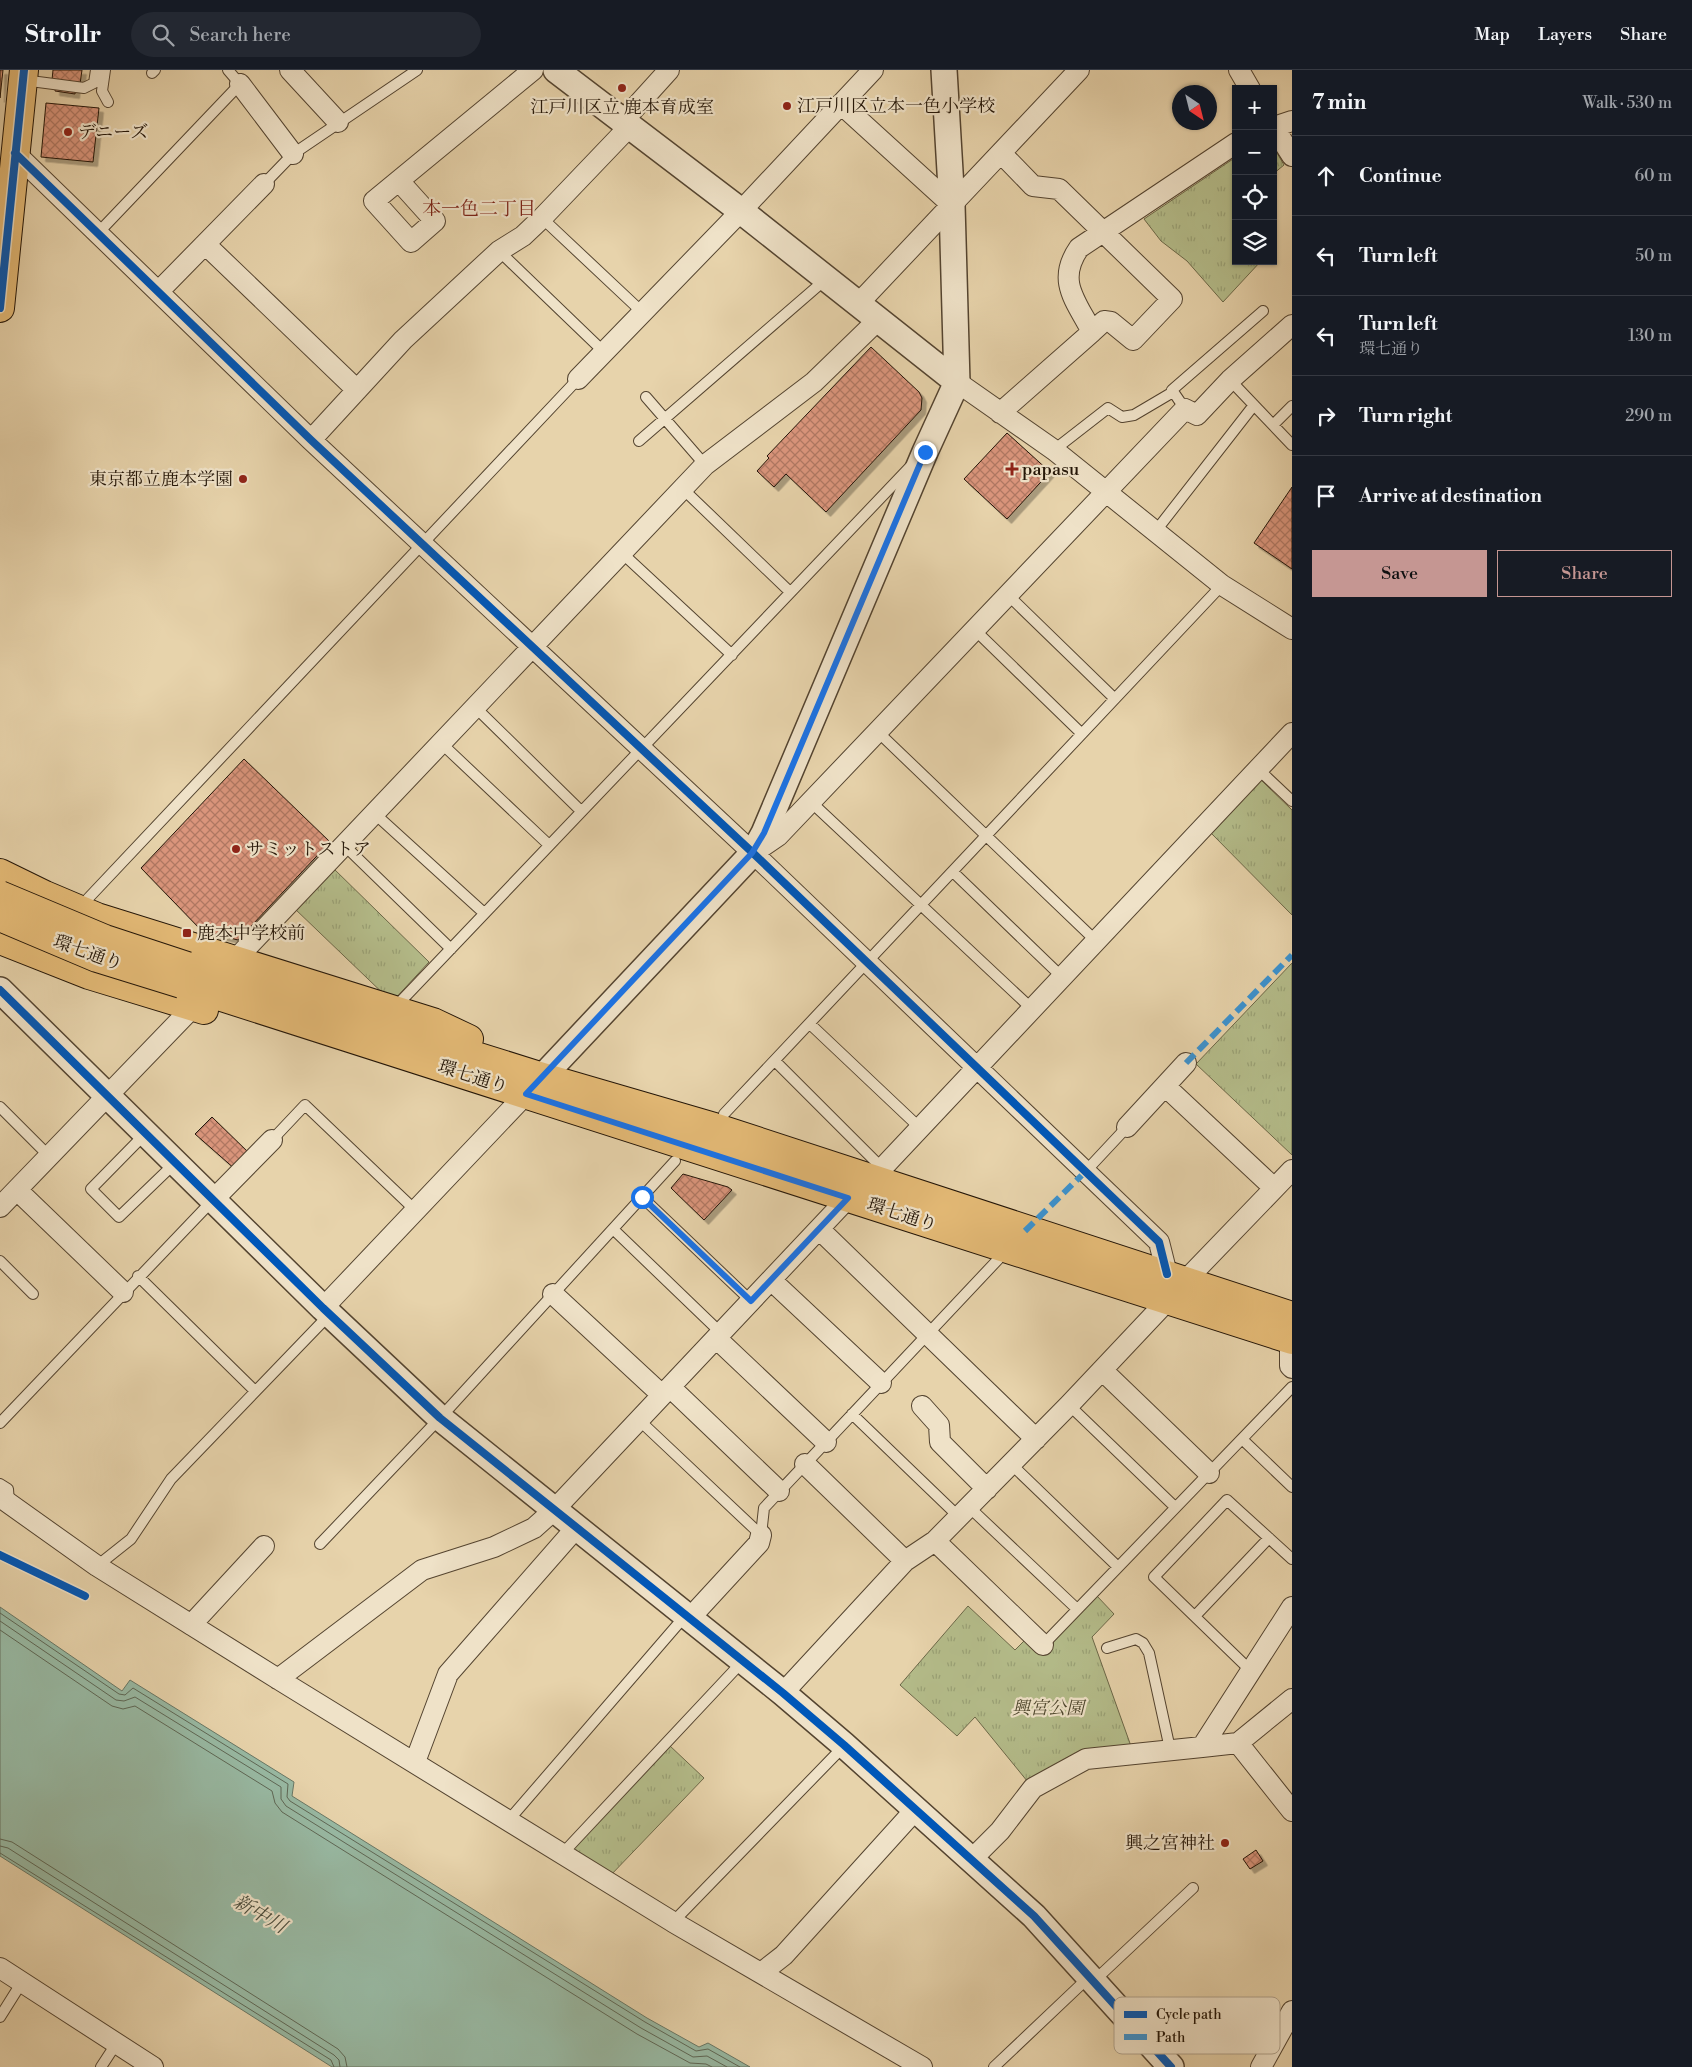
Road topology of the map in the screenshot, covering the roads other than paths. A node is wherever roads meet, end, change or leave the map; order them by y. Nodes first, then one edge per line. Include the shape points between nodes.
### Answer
1 (96, 70) edge
2 (105, 70) edge
3 (290, 70) edge
4 (417, 70) edge
5 (533, 70) edge
6 (556, 70) edge
7 (669, 70) edge
8 (874, 70) edge
9 (944, 70) edge
10 (1079, 70) edge
11 (1239, 70) edge
12 (24, 75) edge
13 (234, 77) edge
14 (1248, 85) edge
15 (108, 102) dead end
16 (841, 104) junction
17 (1292, 120) edge
18 (338, 122) junction
19 (625, 124) junction
20 (1277, 126) edge
21 (1276, 130) edge
22 (1232, 146) edge
23 (15, 153) junction
24 (1001, 153) junction
25 (293, 154) junction
26 (1292, 156) edge
27 (399, 181) dead end
28 (264, 184) joint
29 (952, 205) junction
30 (741, 211) junction
31 (542, 218) junction
32 (1102, 232) junction
33 (98, 233) junction
34 (205, 244) junction
35 (499, 251) junction
36 (827, 278) junction
37 (159, 291) junction
38 (858, 304) junction
39 (0, 308) edge
40 (1263, 311) dead end
41 (642, 312) junction
42 (878, 320) junction
43 (1292, 325) edge
44 (1092, 332) junction
45 (604, 352) junction
46 (578, 379) joint
47 (1230, 380) junction
48 (957, 382) junction
49 (356, 390) junction
50 (1174, 392) junction
51 (646, 397) dead end
52 (1254, 405) junction
53 (1292, 406) edge
54 (1185, 409) junction
55 (1000, 413) junction
56 (664, 418) junction
57 (1272, 425) junction
58 (311, 440) junction
59 (639, 441) dead end
60 (1292, 445) edge
61 (1054, 450) junction
62 (925, 452) junction
63 (705, 466) junction
64 (683, 489) junction
65 (1107, 492) junction
66 (1155, 532) junction
67 (422, 543) junction
68 (622, 552) junction
69 (1222, 585) junction
70 (790, 592) junction
71 (1009, 596) junction
72 (1292, 629) edge
73 (976, 631) junction
74 (532, 646) junction
75 (732, 655) junction
76 (1114, 698) junction
77 (474, 707) junction
78 (878, 732) junction
79 (1081, 733) junction
80 (1292, 733) edge
81 (440, 743) junction
82 (640, 749) junction
83 (1258, 769) junction
84 (1292, 801) edge
85 (812, 802) junction
86 (582, 811) junction
87 (374, 813) junction
88 (986, 837) junction
89 (344, 845) junction
90 (549, 845) junction
91 (752, 853) junction
92 (0, 872) edge
93 (953, 872) junction
94 (0, 895) edge
95 (922, 905) junction
96 (78, 910) junction
97 (484, 913) junction
98 (0, 917) edge
99 (0, 940) edge
100 (1096, 941) junction
101 (451, 948) junction
102 (32, 953) junction
103 (235, 960) junction
104 (868, 963) junction
105 (1062, 976) junction
106 (187, 986) junction
107 (0, 990) edge
108 (402, 1000) dead end
109 (1032, 1009) junction
110 (810, 1024) junction
111 (775, 1061) junction
112 (1186, 1063) dead end
113 (976, 1068) junction
114 (534, 1086) junction
115 (1165, 1086) junction
116 (107, 1096) junction
117 (0, 1107) edge
118 (724, 1114) dead end
119 (1127, 1127) joint
120 (920, 1128) junction
121 (145, 1134) junction
122 (272, 1140) joint
123 (49, 1156) junction
124 (675, 1161) dead end
125 (175, 1163) junction
126 (1292, 1170) edge
127 (1085, 1172) junction
128 (877, 1173) junction
129 (1274, 1188) junction
130 (17, 1190) junction
131 (642, 1197) junction
132 (848, 1198) junction
133 (213, 1200) junction
134 (0, 1207) edge
135 (414, 1209) junction
136 (614, 1229) junction
137 (819, 1229) junction
138 (1008, 1249) junction
139 (0, 1261) edge
140 (138, 1276) junction
141 (771, 1280) junction
142 (1174, 1285) junction
143 (123, 1292) junction
144 (33, 1294) dead end
145 (553, 1294) junction
146 (751, 1301) junction
147 (326, 1311) junction
148 (1291, 1332) edge
149 (927, 1334) junction
150 (718, 1336) junction
151 (1292, 1368) edge
152 (1102, 1370) junction
153 (881, 1383) junction
154 (1292, 1387) edge
155 (255, 1391) junction
156 (666, 1391) junction
157 (1069, 1405) junction
158 (922, 1406) dead end
159 (852, 1414) junction
160 (440, 1418) junction
161 (640, 1420) junction
162 (0, 1423) edge
163 (1242, 1438) junction
164 (1036, 1439) junction
165 (826, 1442) junction
166 (805, 1464) junction
167 (1011, 1464) junction
168 (1209, 1473) junction
169 (0, 1484) edge
170 (1292, 1487) edge
171 (986, 1489) junction
172 (779, 1491) junction
173 (4, 1500) edge
174 (1176, 1507) junction
175 (553, 1511) junction
176 (964, 1512) junction
177 (576, 1528) junction
178 (761, 1534) junction
179 (1269, 1538) junction
180 (935, 1541) junction
181 (320, 1544) dead end
182 (264, 1546) dead end
183 (1292, 1559) edge
184 (905, 1561) junction
185 (97, 1566) junction
186 (1118, 1567) junction
187 (1292, 1608) edge
188 (1077, 1609) junction
189 (1195, 1616) junction
190 (687, 1618) junction
191 (191, 1625) junction
192 (1043, 1645) joint
193 (1107, 1648) dead end
194 (742, 1662) junction
195 (1251, 1671) junction
196 (278, 1679) junction
197 (783, 1694) junction
198 (1292, 1699) edge
199 (1238, 1743) junction
200 (844, 1745) junction
201 (1202, 1747) junction
202 (1170, 1749) junction
203 (415, 1762) junction
204 (916, 1809) junction
205 (1292, 1811) edge
206 (508, 1821) junction
207 (562, 1853) junction
208 (972, 1859) junction
209 (1193, 1888) dead end
210 (673, 1922) junction
211 (0, 1968) edge
212 (761, 1973) junction
213 (1091, 1980) junction
214 (22, 1982) junction
215 (1114, 2005) edge
216 (1292, 2011) edge
217 (0, 2018) edge
218 (1280, 2033) edge
219 (116, 2044) junction
220 (1159, 2054) edge
221 (1268, 2054) edge
222 (102, 2067) edge
223 (153, 2067) edge
224 (922, 2067) edge
225 (994, 2067) edge
226 (1171, 2067) edge
227 (1261, 2067) edge

1 - 12 lane via 94,83 84,88
2 - 15 lane via 102,91
3 - 18 street
4 - 18 lane
5 - 27 street
6 - 19 street
7 - 19 street
8 - 16 street
9 - 29 street
10 - 24 street
11 - 14 street
12 - 23 main road
13 - 25 street
13 - 33 lane
16 - 29 street
16 - 30 street
17 - 20 street
18 - 25 lane
19 - 30 street
19 - 31 street
21 - 26 street
22 - 32 street
23 - 33 street
23 - 39 main road
24 - 29 street
24 - 32 street via 1033,186 1059,189
25 - 28 lane
28 - 34 street
29 - 38 street
29 - 48 street
30 - 36 street
30 - 41 street
31 - 35 street via 523,236
31 - 41 lane
32 - 44 street via 1079,248 1072,258 1067,277
32 - 44 street via 1172,299 1133,340 1111,322 1104,321
33 - 37 street
34 - 37 street
34 - 49 street
35 - 45 lane
35 - 49 street via 403,340
36 - 38 street
36 - 56 lane
37 - 58 street
38 - 42 street
40 - 50 lane via 1208,356 1172,390
41 - 45 street
42 - 48 street
42 - 63 street via 814,382
43 - 47 street
44 - 55 street
45 - 46 street
46 - 67 lane
47 - 52 lane
47 - 54 street via 1197,415
48 - 55 street
48 - 62 street
49 - 58 street
50 - 54 lane
50 - 61 lane via 1134,415 1122,417 1108,408
51 - 56 lane
52 - 57 lane
52 - 66 lane
53 - 57 lane
54 - 65 street
55 - 61 street
56 - 59 lane
56 - 63 lane
57 - 60 lane
58 - 67 street
61 - 65 street
62 - 70 lane
62 - 91 street via 764,833
63 - 64 street
64 - 68 street
64 - 70 lane
65 - 66 street
65 - 71 street
66 - 69 street
67 - 74 street
67 - 96 lane
68 - 74 street
68 - 75 lane
69 - 72 street
69 - 76 lane
70 - 75 lane
71 - 73 street
71 - 76 lane
73 - 78 street
73 - 79 lane
74 - 77 street
74 - 82 street
75 - 82 lane
76 - 79 lane
77 - 81 street
77 - 86 lane
78 - 85 street
78 - 88 lane
79 - 88 lane
80 - 83 street
81 - 87 street
81 - 90 lane
82 - 86 lane
82 - 91 street
83 - 84 lane
83 - 100 street
85 - 91 street via 778,836
85 - 95 lane
86 - 90 lane
87 - 89 street
87 - 97 lane
88 - 93 lane
88 - 100 lane
89 - 101 lane
89 - 103 street
90 - 97 lane
91 - 104 street
91 - 114 street
92 - 96 main road
93 - 95 lane
93 - 105 lane
94 - 106 main road, 環七通り, bridge via 105,939
95 - 104 lane
95 - 109 lane
96 - 102 lane
96 - 103 main road
97 - 101 lane
98 - 106 main road, 環七通り, bridge via 97,958
99 - 102 main road
100 - 105 street
101 - 108 lane
102 - 106 main road via 88,975
103 - 114 main road via 433,1022
104 - 110 lane
104 - 113 street
105 - 109 street
106 - 114 main road, 環七通り
106 - 114 main road via 385,1068 453,1084
106 - 116 street
107 - 116 street
109 - 113 street
110 - 111 lane
110 - 120 lane
111 - 118 lane
111 - 128 lane
112 - 115 street
113 - 120 street
113 - 127 street
114 - 128 main road, 環七通り via 714,1126
114 - 132 main road, 環七通り
114 - 135 street
115 - 119 street
115 - 129 street
116 - 121 street
116 - 123 street
117 - 123 lane
119 - 127 lane
120 - 128 street
121 - 125 street
121 - 125 lane via 91,1189 119,1217
122 - 133 street
122 - 135 lane via 305,1105
123 - 130 street
124 - 131 lane
125 - 133 street
126 - 129 street
127 - 142 street via 1159,1242
128 - 142 main road, 環七通り
129 - 142 street
130 - 134 street
130 - 143 street
131 - 136 lane
131 - 146 lane
132 - 137 street
132 - 138 main road, 環七通り
133 - 140 lane
133 - 147 street
135 - 147 street
136 - 145 lane
136 - 150 lane
137 - 141 street
137 - 149 street
138 - 142 main road, 環七通り
138 - 149 lane
139 - 144 lane
140 - 143 lane
140 - 155 lane
141 - 146 street
141 - 153 street
142 - 148 main road, 環七通り
142 - 152 street
143 - 162 lane
145 - 156 street
145 - 160 lane
146 - 150 street
147 - 155 lane
147 - 160 street
148 - 151 street
149 - 153 lane
149 - 164 street
150 - 156 street
150 - 165 street
152 - 157 street
152 - 168 street
153 - 159 lane
154 - 163 lane
155 - 185 lane via 171,1480 131,1539
156 - 161 street
156 - 172 street
157 - 164 street
157 - 174 lane
158 - 171 street via 939,1425 940,1442
159 - 165 lane
159 - 176 lane
160 - 175 street
160 - 181 lane
161 - 175 street
161 - 178 lane
163 - 168 lane
163 - 170 lane
164 - 167 street
165 - 166 lane
166 - 172 lane
166 - 184 street
167 - 171 street
167 - 186 lane
168 - 174 lane
169 - 173 lane via 8,1489
171 - 176 street
172 - 178 lane via 764,1508
173 - 185 street
174 - 186 lane
175 - 177 street
175 - 196 street via 534,1528 494,1547 422,1570
176 - 180 street
176 - 188 lane
177 - 190 street
177 - 203 street via 448,1674
178 - 190 street via 759,1543
179 - 183 lane
179 - 189 lane
179 - 189 lane via 1227,1500 1154,1576
180 - 184 street
180 - 192 street
182 - 191 street
184 - 197 street
185 - 191 street
186 - 188 lane
187 - 195 street
188 - 192 lane
189 - 195 lane
190 - 194 street
190 - 206 lane
191 - 196 street
193 - 202 lane via 1136,1639 1149,1653
194 - 197 street
194 - 207 lane
195 - 201 street
196 - 203 street
197 - 200 street
198 - 199 street
199 - 201 street
199 - 205 street
200 - 204 street
200 - 210 lane
201 - 202 street
202 - 208 street via 1086,1759 1033,1788 1000,1831
203 - 206 street
204 - 208 street
204 - 212 street via 784,1955
206 - 207 street
207 - 210 street
208 - 213 street via 1034,1916
209 - 213 lane
210 - 212 street
211 - 214 street
212 - 224 street
213 - 215 street
213 - 225 lane
214 - 217 lane
214 - 219 street
216 - 218 street
219 - 222 lane
219 - 223 street
220 - 226 street
221 - 227 street

